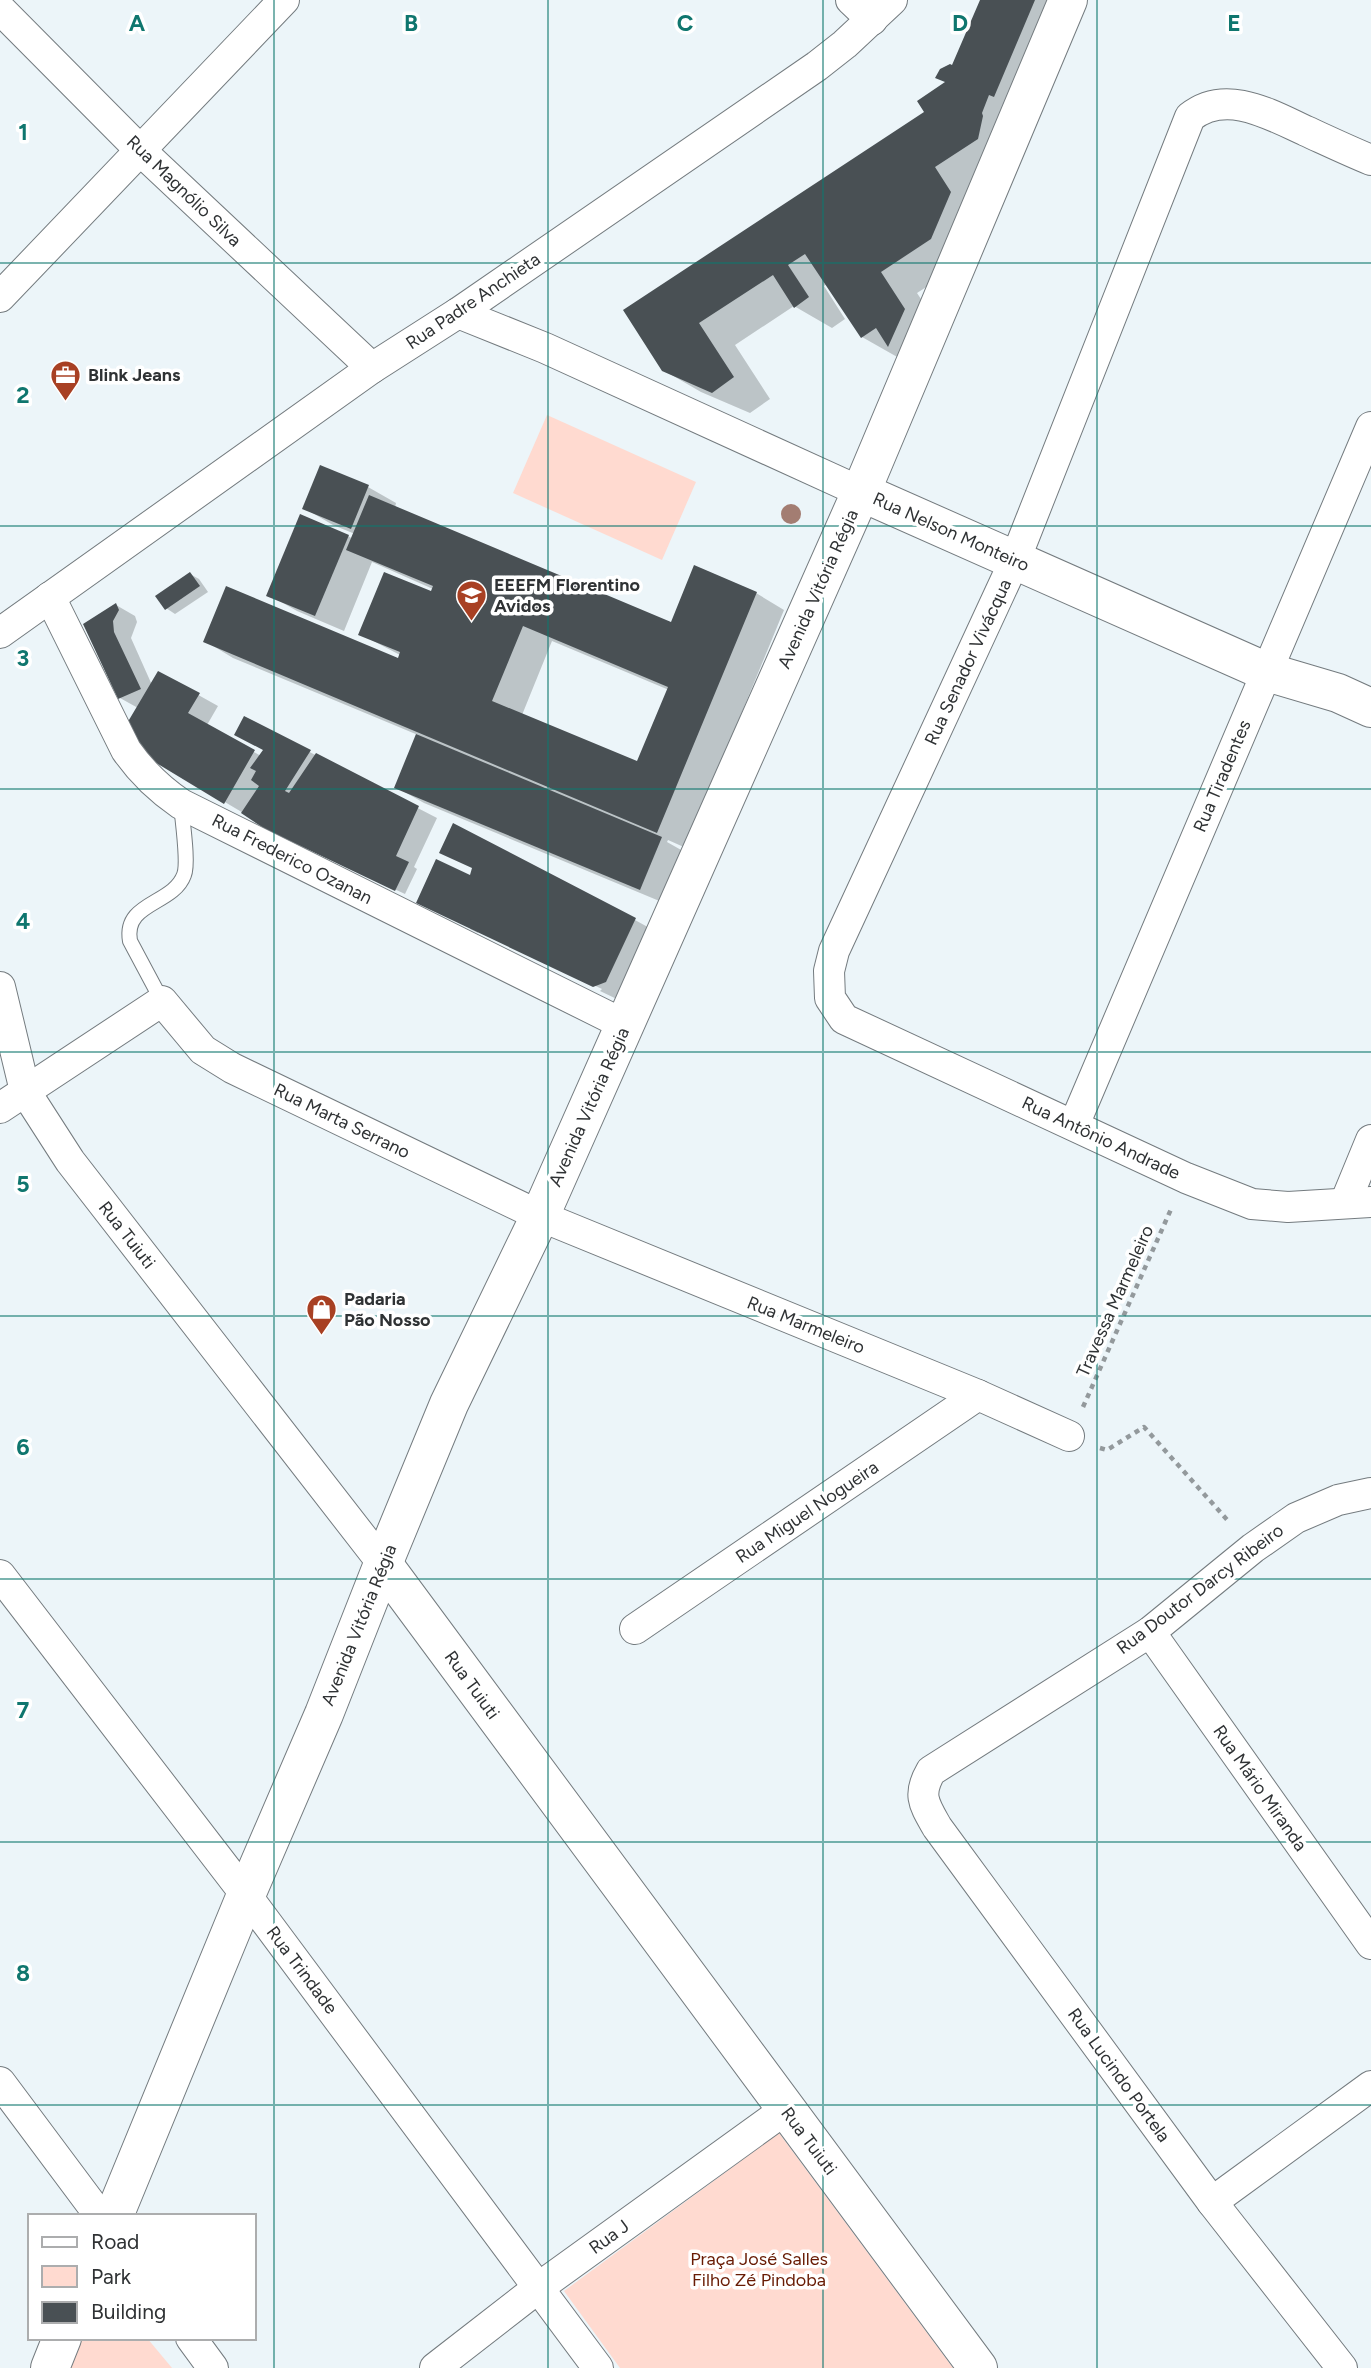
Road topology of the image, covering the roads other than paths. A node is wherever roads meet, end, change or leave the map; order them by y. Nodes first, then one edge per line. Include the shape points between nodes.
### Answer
1 (284, 0) edge
2 (1068, 0) edge
3 (872, 7) edge
4 (0, 9) edge
5 (141, 150) junction
6 (1371, 160) edge
7 (0, 297) edge
8 (458, 313) junction
9 (372, 368) junction
10 (1371, 428) edge
11 (862, 492) junction
12 (1015, 560) junction
13 (50, 597) junction
14 (0, 633) edge
15 (1267, 672) junction
16 (1371, 708) edge
17 (181, 804) junction
18 (0, 987) edge
19 (162, 1001) junction
20 (844, 1019) joint
21 (625, 1025) junction
22 (5, 1030) edge
23 (25, 1091) junction
24 (0, 1108) edge
25 (1074, 1125) junction
26 (1371, 1140) edge
27 (1358, 1202) edge
28 (540, 1216) junction
29 (978, 1395) junction
30 (1069, 1436) road end
31 (1371, 1493) edge
32 (383, 1564) junction
33 (0, 1575) edge
34 (635, 1629) dead end
35 (1150, 1632) junction
36 (931, 1771) joint
37 (246, 1895) junction
38 (1371, 1944) edge
39 (0, 2082) edge
40 (1371, 2086) edge
41 (786, 2109) junction
42 (1212, 2202) junction
43 (99, 2214) edge
44 (115, 2214) edge
45 (538, 2288) junction
46 (61, 2340) edge
47 (192, 2340) edge
48 (50, 2368) edge
49 (212, 2368) edge
50 (435, 2368) edge
51 (598, 2368) edge
52 (978, 2368) edge
53 (1342, 2368) edge

1 - 5 street
2 - 11 street, Avenida Vitória Régia
3 - 8 street, Rua Padre Anchieta via 817,66
4 - 5 street, Rua Magnólio Silva
5 - 7 street
5 - 9 street, Rua Magnólio Silva
6 - 12 street, Rua Senador Vivácqua via 1256,108 1215,104 1190,117
8 - 9 street, Rua Padre Anchieta
8 - 11 street, Rua Nelson Monteiro
9 - 13 street, Rua Padre Anchieta
10 - 15 street, Rua Tiradentes
11 - 12 street, Rua Nelson Monteiro
11 - 21 street, Avenida Vitória Régia
12 - 15 street, Rua Nelson Monteiro
12 - 20 street, Rua Senador Vivácqua via 834,951 830,998
13 - 14 street, Rua Padre Anchieta
13 - 17 street, Rua Frederico Ozanan via 127,750 141,771
15 - 16 street, Rua Nelson Monteiro
15 - 25 street, Rua Tiradentes
17 - 19 lane via 186,872 177,888 130,920 128,932
17 - 21 street, Rua Frederico Ozanan
18 - 22 street, Rua Tuiuti
19 - 23 street
19 - 28 street, Rua Marta Serrano via 203,1049 232,1068
20 - 25 street, Rua Antônio Andrade
21 - 28 street, Avenida Vitória Régia
22 - 23 street, Rua Tuiuti
23 - 24 street
23 - 32 street, Rua Tuiuti via 71,1161
25 - 27 street, Rua Antônio Andrade via 1252,1204 1288,1207
26 - 27 street
28 - 29 street, Rua Marmeleiro
28 - 32 street, Avenida Vitória Régia via 449,1404
29 - 30 street, Rua Marmeleiro
29 - 34 street, Rua Miguel Nogueira
31 - 35 street, Rua Doutor Darcy Ribeiro via 1338,1500 1296,1518
32 - 37 street, Avenida Vitória Régia
32 - 41 street, Rua Tuiuti
33 - 37 street, Rua Trindade
35 - 36 street, Rua Doutor Darcy Ribeiro
35 - 38 street, Rua Mário Miranda
36 - 42 street, Rua Lucindo Portela via 922,1786 937,1827
37 - 44 street, Avenida Vitória Régia
37 - 45 street, Rua Trindade
39 - 43 street
40 - 42 street
41 - 45 street, Rua J
41 - 52 street, Rua Tuiuti
42 - 53 street, Rua Lucindo Portela
45 - 50 street, Rua J
45 - 51 street, Rua Trindade
46 - 48 street
47 - 49 street

